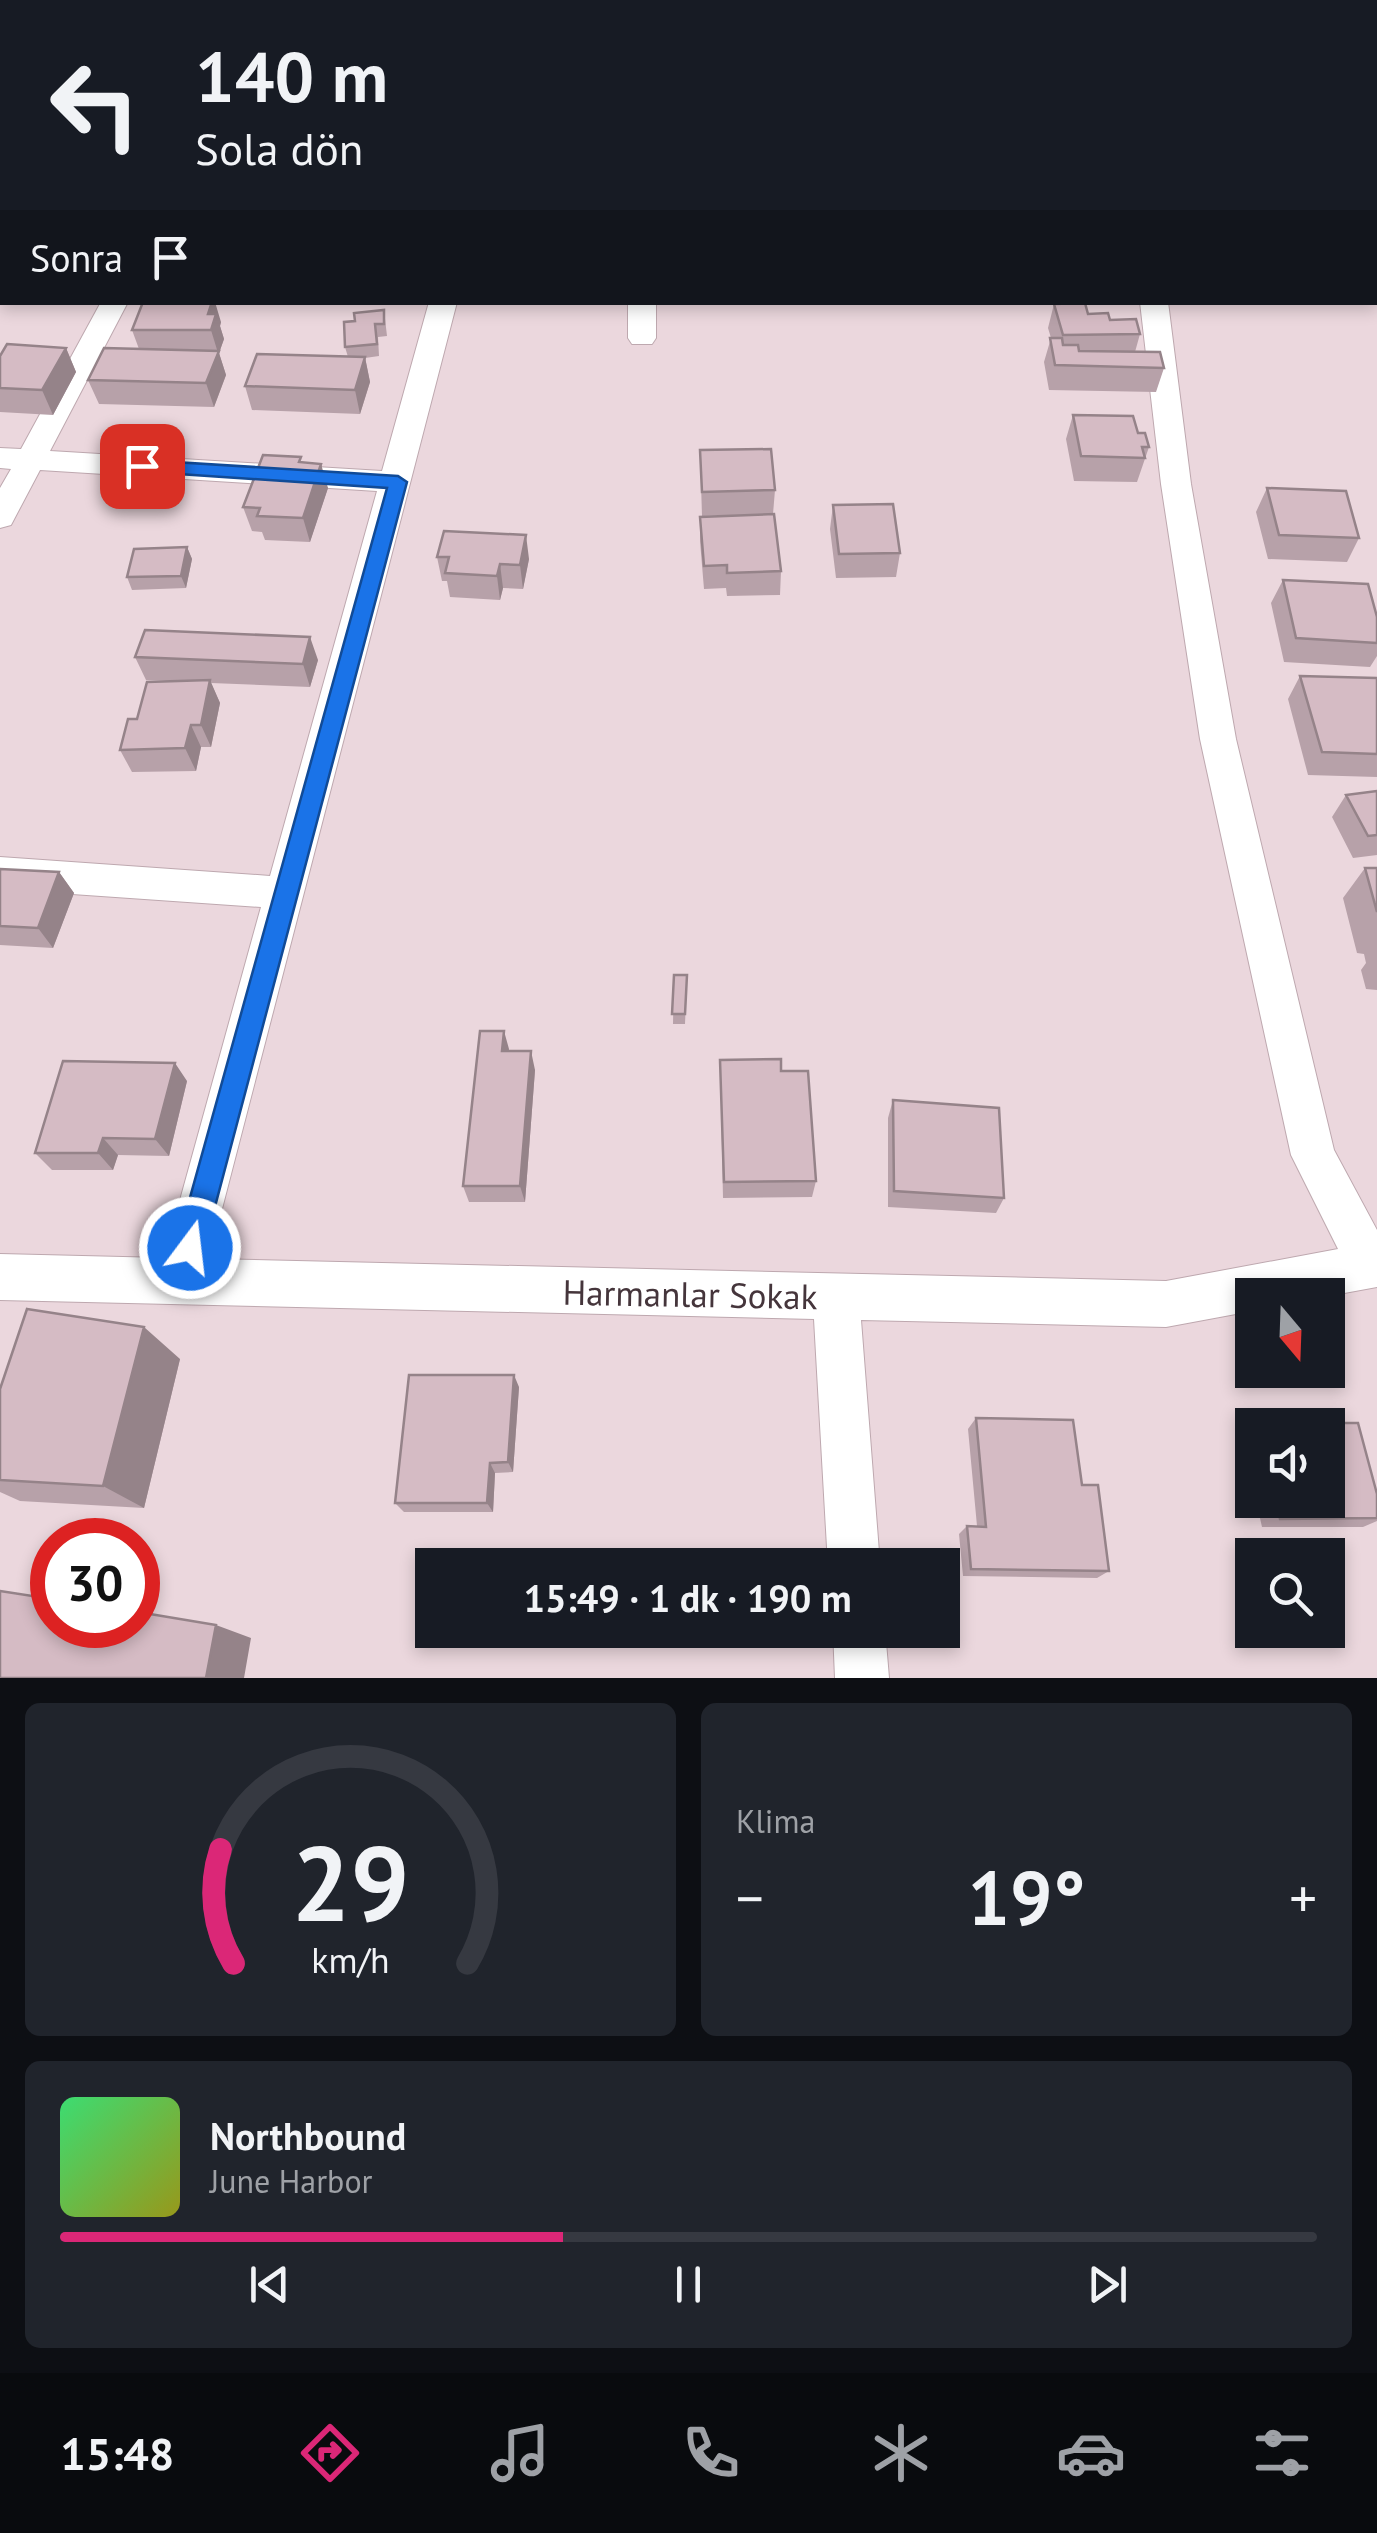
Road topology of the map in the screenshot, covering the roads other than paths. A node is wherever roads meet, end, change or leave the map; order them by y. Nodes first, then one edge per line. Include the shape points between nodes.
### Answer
1 (112, 305) edge
2 (441, 305) edge
3 (642, 305) edge
4 (1154, 305) edge
5 (642, 338) dead end
6 (0, 458) edge
7 (32, 460) junction
8 (398, 482) junction
9 (0, 517) edge
10 (0, 872) edge
11 (286, 893) junction
12 (1374, 1264) edge
13 (0, 1277) edge
14 (180, 1283) junction
15 (836, 1298) junction
16 (853, 1548) edge
17 (860, 1648) edge
18 (862, 1678) edge

1 - 7 street
2 - 8 street
3 - 5 street
4 - 12 street via 1218,740 1312,1156
6 - 7 street
7 - 8 street
7 - 9 street
8 - 11 street
10 - 11 street
11 - 14 street
12 - 15 street, Harmanlar Sokak via 1166,1304
13 - 14 street, Harmanlar Sokak
14 - 15 street, Harmanlar Sokak
15 - 16 street
17 - 18 street

